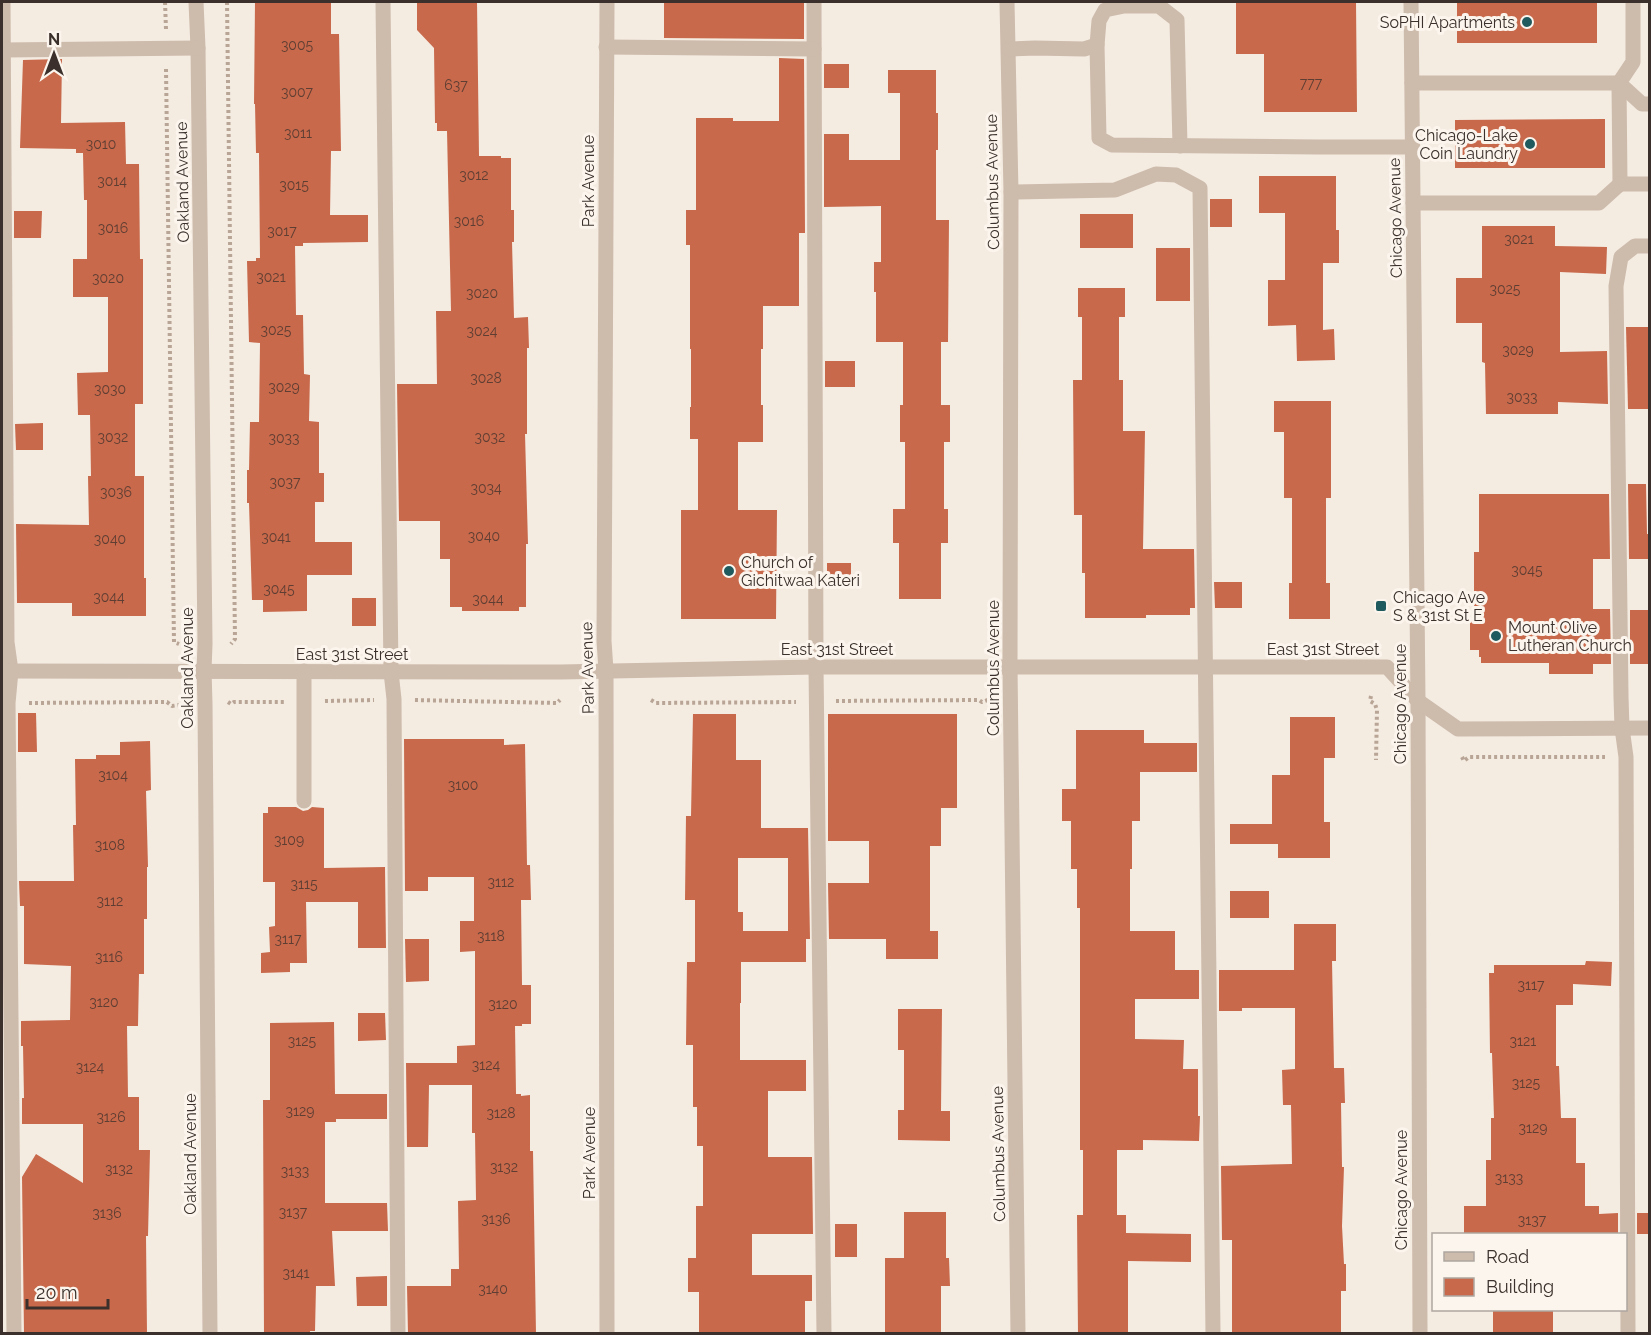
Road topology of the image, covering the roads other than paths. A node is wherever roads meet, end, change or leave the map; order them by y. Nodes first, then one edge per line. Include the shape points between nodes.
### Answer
1 (3, 2) edge
2 (196, 2) edge
3 (383, 2) edge
4 (607, 2) edge
5 (814, 2) edge
6 (1007, 2) edge
7 (1411, 2) edge
8 (1633, 2) edge
9 (1097, 45) junction
10 (606, 47) junction
11 (198, 48) junction
12 (814, 49) junction
13 (3, 50) junction
14 (1009, 50) junction
15 (1412, 82) junction
16 (1619, 82) junction
17 (1650, 104) edge
18 (1180, 146) junction
19 (1413, 147) junction
20 (1620, 184) junction
21 (1650, 184) edge
22 (1011, 192) junction
23 (1413, 202) junction
24 (1650, 246) edge
25 (816, 667) junction
26 (1010, 667) junction
27 (1205, 667) junction
28 (204, 670) junction
29 (606, 670) junction
30 (6, 671) edge
31 (304, 671) junction
32 (391, 672) junction
33 (1418, 701) junction
34 (1622, 728) junction
35 (1650, 728) edge
36 (304, 801) dead end
37 (14, 1334) edge
38 (210, 1334) edge
39 (398, 1334) edge
40 (607, 1334) edge
41 (824, 1334) edge
42 (1018, 1334) edge
43 (1213, 1334) edge
44 (1420, 1334) edge
45 (1628, 1334) edge

1 - 13 street
2 - 11 street, Oakland Avenue
3 - 32 street
4 - 10 street, Park Avenue
5 - 12 street
6 - 14 street, Columbus Avenue
7 - 15 street, Chicago Avenue
8 - 16 street via 1633,62
9 - 14 street via 1084,49
9 - 18 street via 1099,138 1112,145
9 - 18 street via 1099,21 1105,10 1160,6 1177,20
10 - 12 street
10 - 29 street, Park Avenue
11 - 13 street
11 - 28 street, Oakland Avenue
12 - 25 street
13 - 30 street
14 - 22 street, Columbus Avenue
15 - 16 street
15 - 19 street, Chicago Avenue
16 - 17 street via 1642,104
16 - 20 street
18 - 19 street
19 - 23 street, Chicago Avenue
20 - 21 street
20 - 23 street via 1599,203
22 - 26 street, Columbus Avenue
22 - 27 street via 1115,190 1156,174 1176,175 1200,188
23 - 33 street, Chicago Avenue
24 - 34 street via 1635,246 1620,257 1616,286
25 - 26 street, East 31st Street
25 - 29 street, East 31st Street
25 - 41 street
26 - 27 street, East 31st Street
26 - 42 street, Columbus Avenue
27 - 33 street, East 31st Street via 1388,667
27 - 43 street
28 - 30 street, East 31st Street
28 - 31 street, East 31st Street
28 - 38 street, Oakland Avenue
29 - 32 street, East 31st Street
29 - 40 street, Park Avenue
30 - 37 street
31 - 32 street, East 31st Street
31 - 36 street
32 - 39 street
33 - 34 street, East 31st Street via 1458,729
33 - 44 street, Chicago Avenue
34 - 35 street, East 31st Street
34 - 45 street via 1626,757

